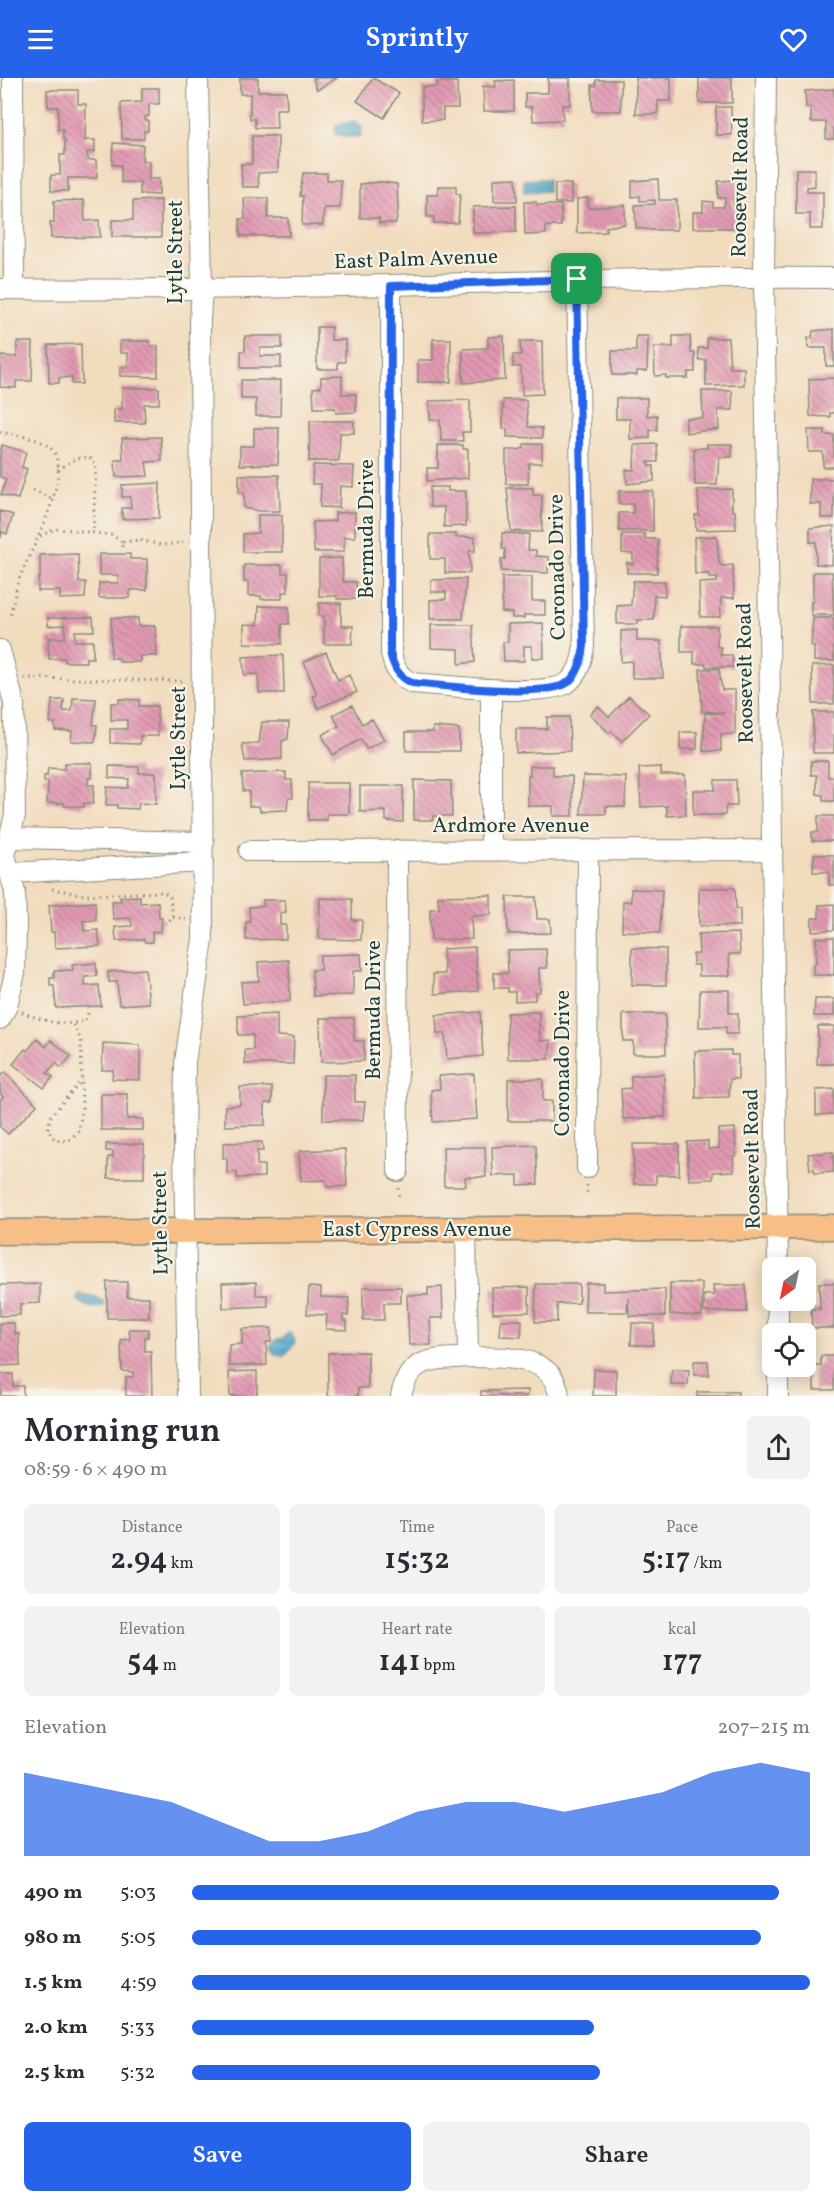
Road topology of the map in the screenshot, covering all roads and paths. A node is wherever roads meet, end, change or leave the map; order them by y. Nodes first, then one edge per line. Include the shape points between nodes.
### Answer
1 (13, 78) edge
2 (198, 78) edge
3 (766, 78) edge
4 (764, 277) junction
5 (834, 278) edge
6 (577, 279) junction
7 (391, 286) junction
8 (202, 288) junction
9 (7, 289) edge
10 (0, 432) edge
11 (58, 470) junction
12 (33, 490) dead end
13 (52, 499) junction
14 (93, 533) junction
15 (39, 536) junction
16 (123, 542) junction
17 (183, 543) dead end
18 (122, 549) dead end
19 (9, 618) dead end
20 (0, 650) edge
21 (24, 678) dead end
22 (184, 681) dead end
23 (491, 689) junction
24 (10, 838) junction
25 (491, 849) junction
26 (397, 850) junction
27 (588, 850) junction
28 (773, 850) junction
29 (249, 851) dead end
30 (204, 852) junction
31 (10, 873) junction
32 (44, 888) dead end
33 (173, 917) junction
34 (186, 919) dead end
35 (165, 923) dead end
36 (22, 1012) dead end
37 (88, 1013) dead end
38 (0, 1019) edge
39 (73, 1024) junction
40 (82, 1080) junction
41 (587, 1168) dead end
42 (398, 1171) dead end
43 (834, 1227) edge
44 (778, 1228) junction
45 (466, 1230) junction
46 (0, 1232) edge
47 (186, 1232) junction
48 (778, 1257) edge
49 (468, 1357) junction
50 (778, 1377) edge
51 (188, 1396) edge
52 (401, 1396) edge
53 (559, 1396) edge
54 (778, 1396) edge

1 - 9 street
2 - 8 street, Lytle Street
3 - 4 street, Roosevelt Road
4 - 5 street, East Palm Avenue
4 - 6 street, East Palm Avenue
4 - 28 street, Roosevelt Road
6 - 7 street, East Palm Avenue
6 - 23 street, Coronado Drive via 582,663 574,677 556,688
7 - 8 street, East Palm Avenue
7 - 23 street, Bermuda Drive via 390,653 394,668 412,683
8 - 9 street, East Palm Avenue
8 - 30 street, Lytle Street
10 - 11 path via 44,443 55,453
11 - 13 path
11 - 14 path via 77,458 90,457 96,465
12 - 13 path
13 - 15 path
14 - 15 path via 55,529
14 - 16 path via 111,535
15 - 19 path via 20,579
16 - 17 path
16 - 18 path
20 - 24 street via 14,703 15,815
21 - 22 path
23 - 25 street
24 - 30 street
24 - 31 street via 5,855
25 - 26 street, Ardmore Avenue
25 - 27 street, Ardmore Avenue
26 - 29 street, Ardmore Avenue
26 - 42 street, Bermuda Drive
27 - 28 street, Ardmore Avenue
27 - 41 street, Coronado Drive
28 - 44 street, Roosevelt Road
30 - 31 street
30 - 47 street, Lytle Street via 203,939 185,1062
31 - 38 street via 15,892 16,960 7,1006
32 - 33 path via 86,895 164,892 170,897
33 - 34 path
33 - 35 path
36 - 39 path via 46,1022
37 - 39 path via 85,1021
39 - 40 path via 81,1040
40 - 40 path via 79,1131 68,1141 55,1140 48,1130 50,1117
43 - 44 main road, East Cypress Avenue
44 - 45 main road, East Cypress Avenue
44 - 48 street, Roosevelt Road
45 - 47 main road, East Cypress Avenue
45 - 49 street
46 - 47 main road, East Cypress Avenue
47 - 51 street, Lytle Street
49 - 52 street via 423,1361 408,1377
49 - 53 street via 532,1362 547,1370
50 - 54 street

